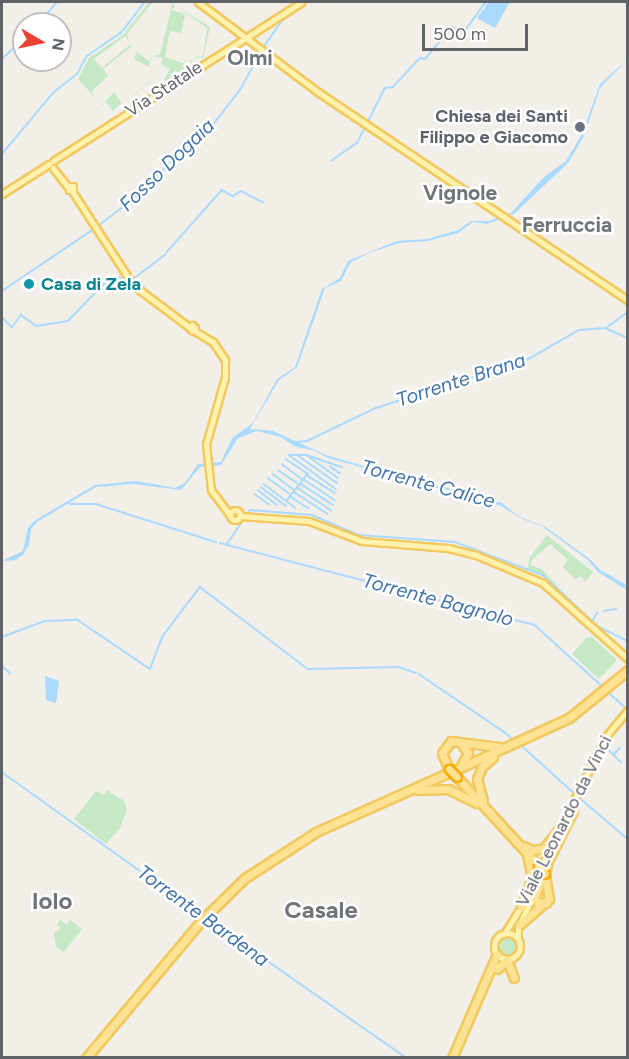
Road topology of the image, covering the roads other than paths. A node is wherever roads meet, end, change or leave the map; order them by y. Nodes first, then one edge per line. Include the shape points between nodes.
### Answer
1 (198, 2) edge
2 (302, 2) edge
3 (244, 34) junction
4 (53, 165) junction
5 (2, 194) edge
6 (627, 300) edge
7 (627, 659) edge
8 (627, 672) edge
9 (603, 695) junction
10 (626, 713) edge
11 (453, 741) junction
12 (522, 741) junction
13 (508, 749) junction
14 (452, 772) junction
15 (406, 793) junction
16 (470, 795) junction
17 (495, 818) junction
18 (560, 828) junction
19 (516, 841) junction
20 (547, 866) junction
21 (546, 903) junction
22 (521, 907) junction
23 (205, 918) junction
24 (519, 925) junction
25 (504, 934) junction
26 (518, 938) junction
27 (500, 956) junction
28 (514, 978) dead end
29 (489, 984) junction
30 (87, 1058) edge
31 (453, 1058) edge

1 - 3 main road
2 - 3 main road, Via Statale
3 - 4 main road, Via Statale via 241,40
3 - 6 main road
4 - 5 main road, Via Statale
4 - 7 main road via 133,285 219,347 226,364 207,431 208,473 212,493 228,511 309,521 358,540 460,550 536,579
8 - 9 highway
9 - 12 highway via 569,718
9 - 13 highway via 562,724
10 - 18 main road, Viale Leonardo da Vinci via 609,732
10 - 20 main road, Viale Leonardo da Vinci via 611,734
11 - 12 highway via 491,748
11 - 14 highway via 442,753
11 - 14 highway via 464,746 468,755
12 - 14 highway
13 - 14 highway
13 - 17 highway via 485,763 477,780 479,794
14 - 15 highway
14 - 16 highway
14 - 23 highway via 297,842 245,878
15 - 16 highway via 438,788
15 - 23 highway via 297,845 249,879
16 - 17 highway
16 - 17 highway
17 - 19 highway
18 - 19 highway via 540,850 530,850
18 - 22 main road, Viale Leonardo da Vinci
19 - 21 highway, bridge via 545,874 550,890
19 - 22 highway via 532,871
20 - 21 highway via 535,896 539,903
20 - 24 main road, Viale Leonardo da Vinci
21 - 24 highway via 530,912
22 - 25 main road, Viale Leonardo da Vinci
23 - 30 highway
24 - 26 main road, Viale Leonardo da Vinci
25 - 26 main road
25 - 27 main road, Viale Leonardo da Vinci via 494,943
26 - 27 main road, Viale Leonardo da Vinci via 519,952
27 - 29 highway, Viale Leonardo da Vinci
27 - 31 highway, Viale Leonardo da Vinci
28 - 29 highway via 509,962 503,960
29 - 31 highway, Viale Leonardo da Vinci

